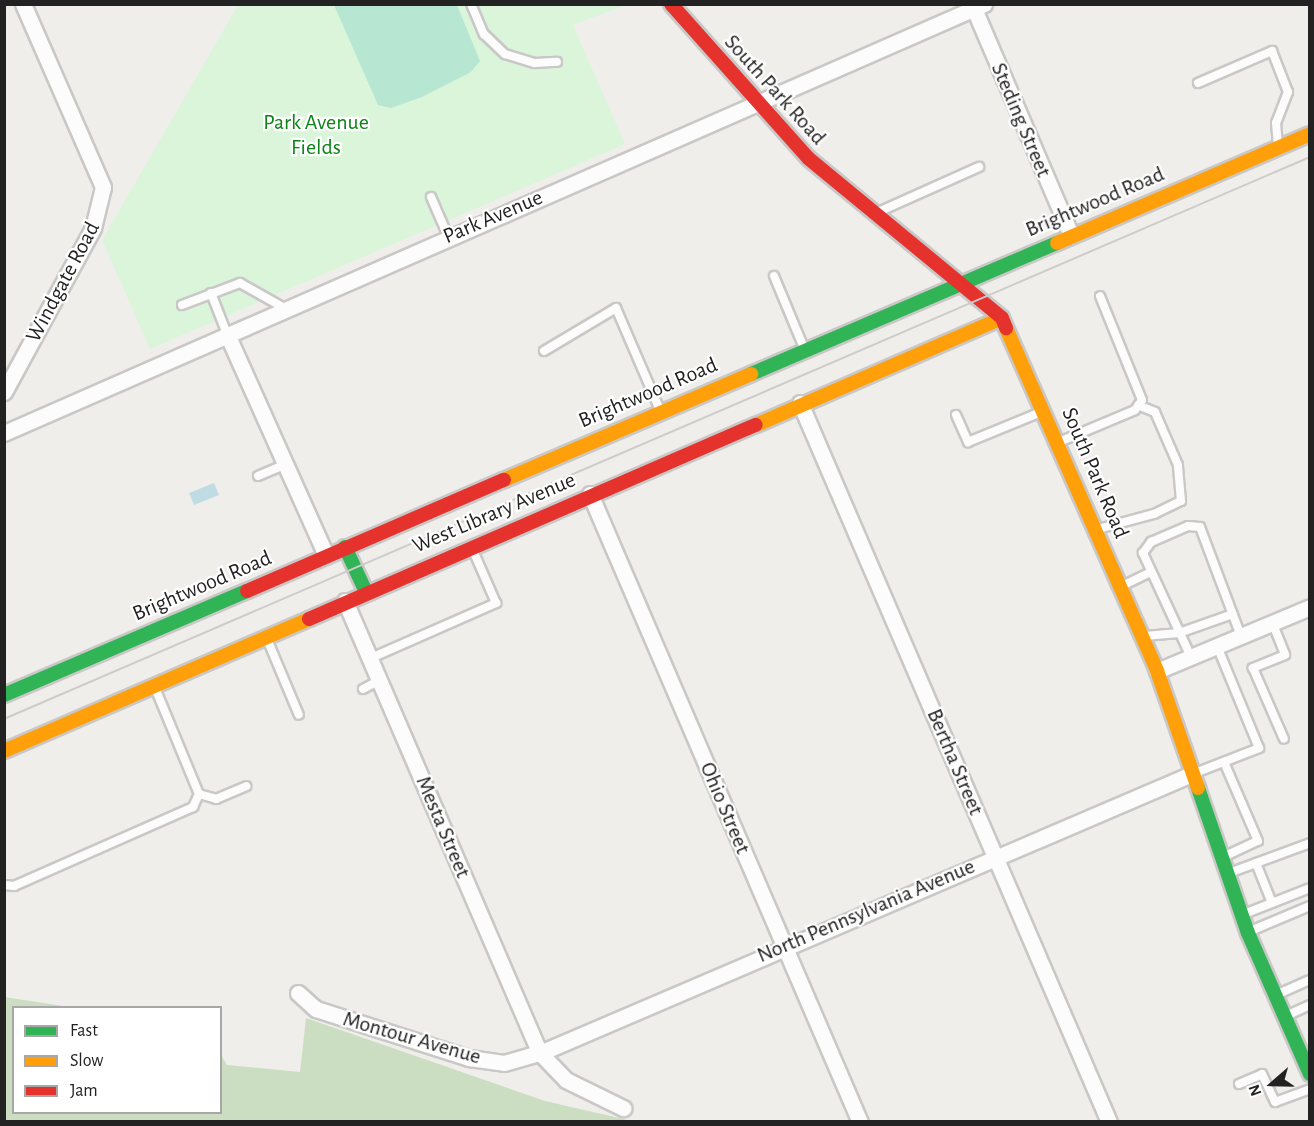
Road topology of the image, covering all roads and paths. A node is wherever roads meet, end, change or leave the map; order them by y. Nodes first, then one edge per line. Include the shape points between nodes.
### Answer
1 (22, 4) edge
2 (471, 4) edge
3 (670, 4) edge
4 (977, 6) edge
5 (557, 62) dead end
6 (1197, 83) dead end
7 (757, 104) junction
8 (1310, 134) edge
9 (1278, 147) junction
10 (979, 167) dead end
11 (431, 197) dead end
12 (872, 215) junction
13 (1071, 235) junction
14 (448, 236) junction
15 (774, 276) dead end
16 (957, 283) junction
17 (211, 293) junction
18 (1100, 296) dead end
19 (182, 305) dead end
20 (286, 309) junction
21 (1002, 318) junction
22 (227, 334) junction
23 (804, 348) junction
24 (544, 351) dead end
25 (4, 392) edge
26 (800, 403) junction
27 (1138, 405) junction
28 (660, 410) junction
29 (1045, 411) junction
30 (956, 415) dead end
31 (4, 434) edge
32 (1059, 442) junction
33 (288, 464) junction
34 (258, 476) dead end
35 (590, 494) junction
36 (1096, 529) junction
37 (471, 545) junction
38 (345, 547) junction
39 (326, 555) junction
40 (1151, 572) junction
41 (1121, 587) junction
42 (366, 592) junction
43 (345, 601) junction
44 (1310, 607) edge
45 (1233, 614) junction
46 (1272, 622) junction
47 (1179, 633) junction
48 (1142, 636) junction
49 (1241, 636) junction
50 (267, 637) junction
51 (1217, 646) junction
52 (1191, 657) junction
53 (371, 658) junction
54 (1157, 671) junction
55 (380, 680) junction
56 (155, 688) junction
57 (363, 688) dead end
58 (4, 695) edge
59 (299, 715) dead end
60 (1284, 738) dead end
61 (4, 751) edge
62 (1224, 762) junction
63 (1194, 773) junction
64 (246, 786) dead end
65 (199, 794) junction
66 (1310, 843) edge
67 (995, 855) junction
68 (1222, 857) junction
69 (1256, 863) junction
70 (1228, 873) junction
71 (4, 885) edge
72 (1310, 888) edge
73 (1272, 903) junction
74 (1310, 906) edge
75 (1242, 914) junction
76 (1248, 933) junction
77 (784, 947) junction
78 (1310, 980) edge
79 (298, 993) dead end
80 (1275, 996) junction
81 (1310, 1005) edge
82 (1284, 1017) junction
83 (540, 1053) junction
84 (1306, 1057) edge
85 (1310, 1074) edge
86 (1239, 1084) dead end
87 (1310, 1089) edge
88 (623, 1108) dead end
89 (860, 1122) edge
90 (1109, 1122) edge

1 - 25 street, Windgate Road via 103,187 93,228
2 - 5 lane via 484,34 505,54 535,63
3 - 7 street, South Park Road
4 - 7 street, Park Avenue
4 - 13 street, Steding Street
6 - 9 lane via 1272,51 1288,92 1275,123
7 - 12 street, South Park Road
7 - 14 street, Park Avenue
8 - 9 street, Brightwood Road
9 - 13 street, Brightwood Road
10 - 12 lane
11 - 14 lane
12 - 16 street, South Park Road
13 - 16 street, Brightwood Road
14 - 20 street, Park Avenue
15 - 23 lane
16 - 21 street, South Park Road
16 - 23 street, Brightwood Road
17 - 19 lane
17 - 20 lane via 240,283
17 - 22 lane
18 - 27 lane via 1142,389
20 - 22 street, Park Avenue
21 - 26 street, West Library Avenue
21 - 29 street, South Park Road
22 - 31 street, Park Avenue
22 - 33 street
23 - 28 street, Brightwood Road
24 - 28 lane via 616,308
26 - 35 street, West Library Avenue
26 - 67 street, Bertha Street
27 - 32 lane
27 - 36 lane via 1155,412 1178,465 1181,501 1154,514
28 - 38 street, Brightwood Road
29 - 30 lane via 968,442
29 - 32 street, South Park Road
32 - 36 street, South Park Road
33 - 34 lane
33 - 39 street
35 - 37 street, West Library Avenue
35 - 77 street, Ohio Street
36 - 41 street, South Park Road
37 - 42 street, West Library Avenue
37 - 53 lane via 496,603
38 - 39 street, Brightwood Road
38 - 42 street
39 - 58 street, Brightwood Road
40 - 41 lane
40 - 45 lane via 1143,553 1151,542 1188,526 1200,527
40 - 47 lane
41 - 48 street, South Park Road
42 - 43 street, West Library Avenue
43 - 50 street, West Library Avenue
43 - 53 street, Mesta Street
44 - 46 street
45 - 47 lane
45 - 49 lane
46 - 49 street
46 - 60 lane via 1285,655 1253,668
47 - 48 lane
47 - 52 lane
48 - 54 street, South Park Road
49 - 51 street
50 - 56 street, West Library Avenue
50 - 59 lane
51 - 52 street
51 - 62 lane via 1259,747
52 - 54 street
53 - 55 street, Mesta Street
54 - 63 street, South Park Road
55 - 57 lane
55 - 83 street, Mesta Street
56 - 61 street, West Library Avenue
56 - 65 lane
62 - 63 lane
62 - 68 lane via 1258,841
63 - 67 street, North Pennsylvania Avenue
63 - 68 street, South Park Road
64 - 65 lane via 216,799
65 - 71 lane via 193,807 14,886
66 - 69 lane
67 - 77 street, North Pennsylvania Avenue
67 - 90 street, Bertha Street
68 - 70 street, South Park Road
69 - 70 lane
69 - 73 lane
70 - 75 street, South Park Road
72 - 73 lane
73 - 75 lane
74 - 76 lane
75 - 76 street, South Park Road
76 - 80 street, South Park Road
77 - 83 street, North Pennsylvania Avenue
77 - 89 street, Ohio Street
78 - 80 lane
79 - 83 street, Montour Avenue via 316,1009 469,1058 504,1063
80 - 82 street, South Park Road
81 - 82 lane
82 - 84 street, South Park Road
83 - 88 street via 566,1080
84 - 85 street, South Park Road
86 - 87 lane via 1262,1074 1275,1102

